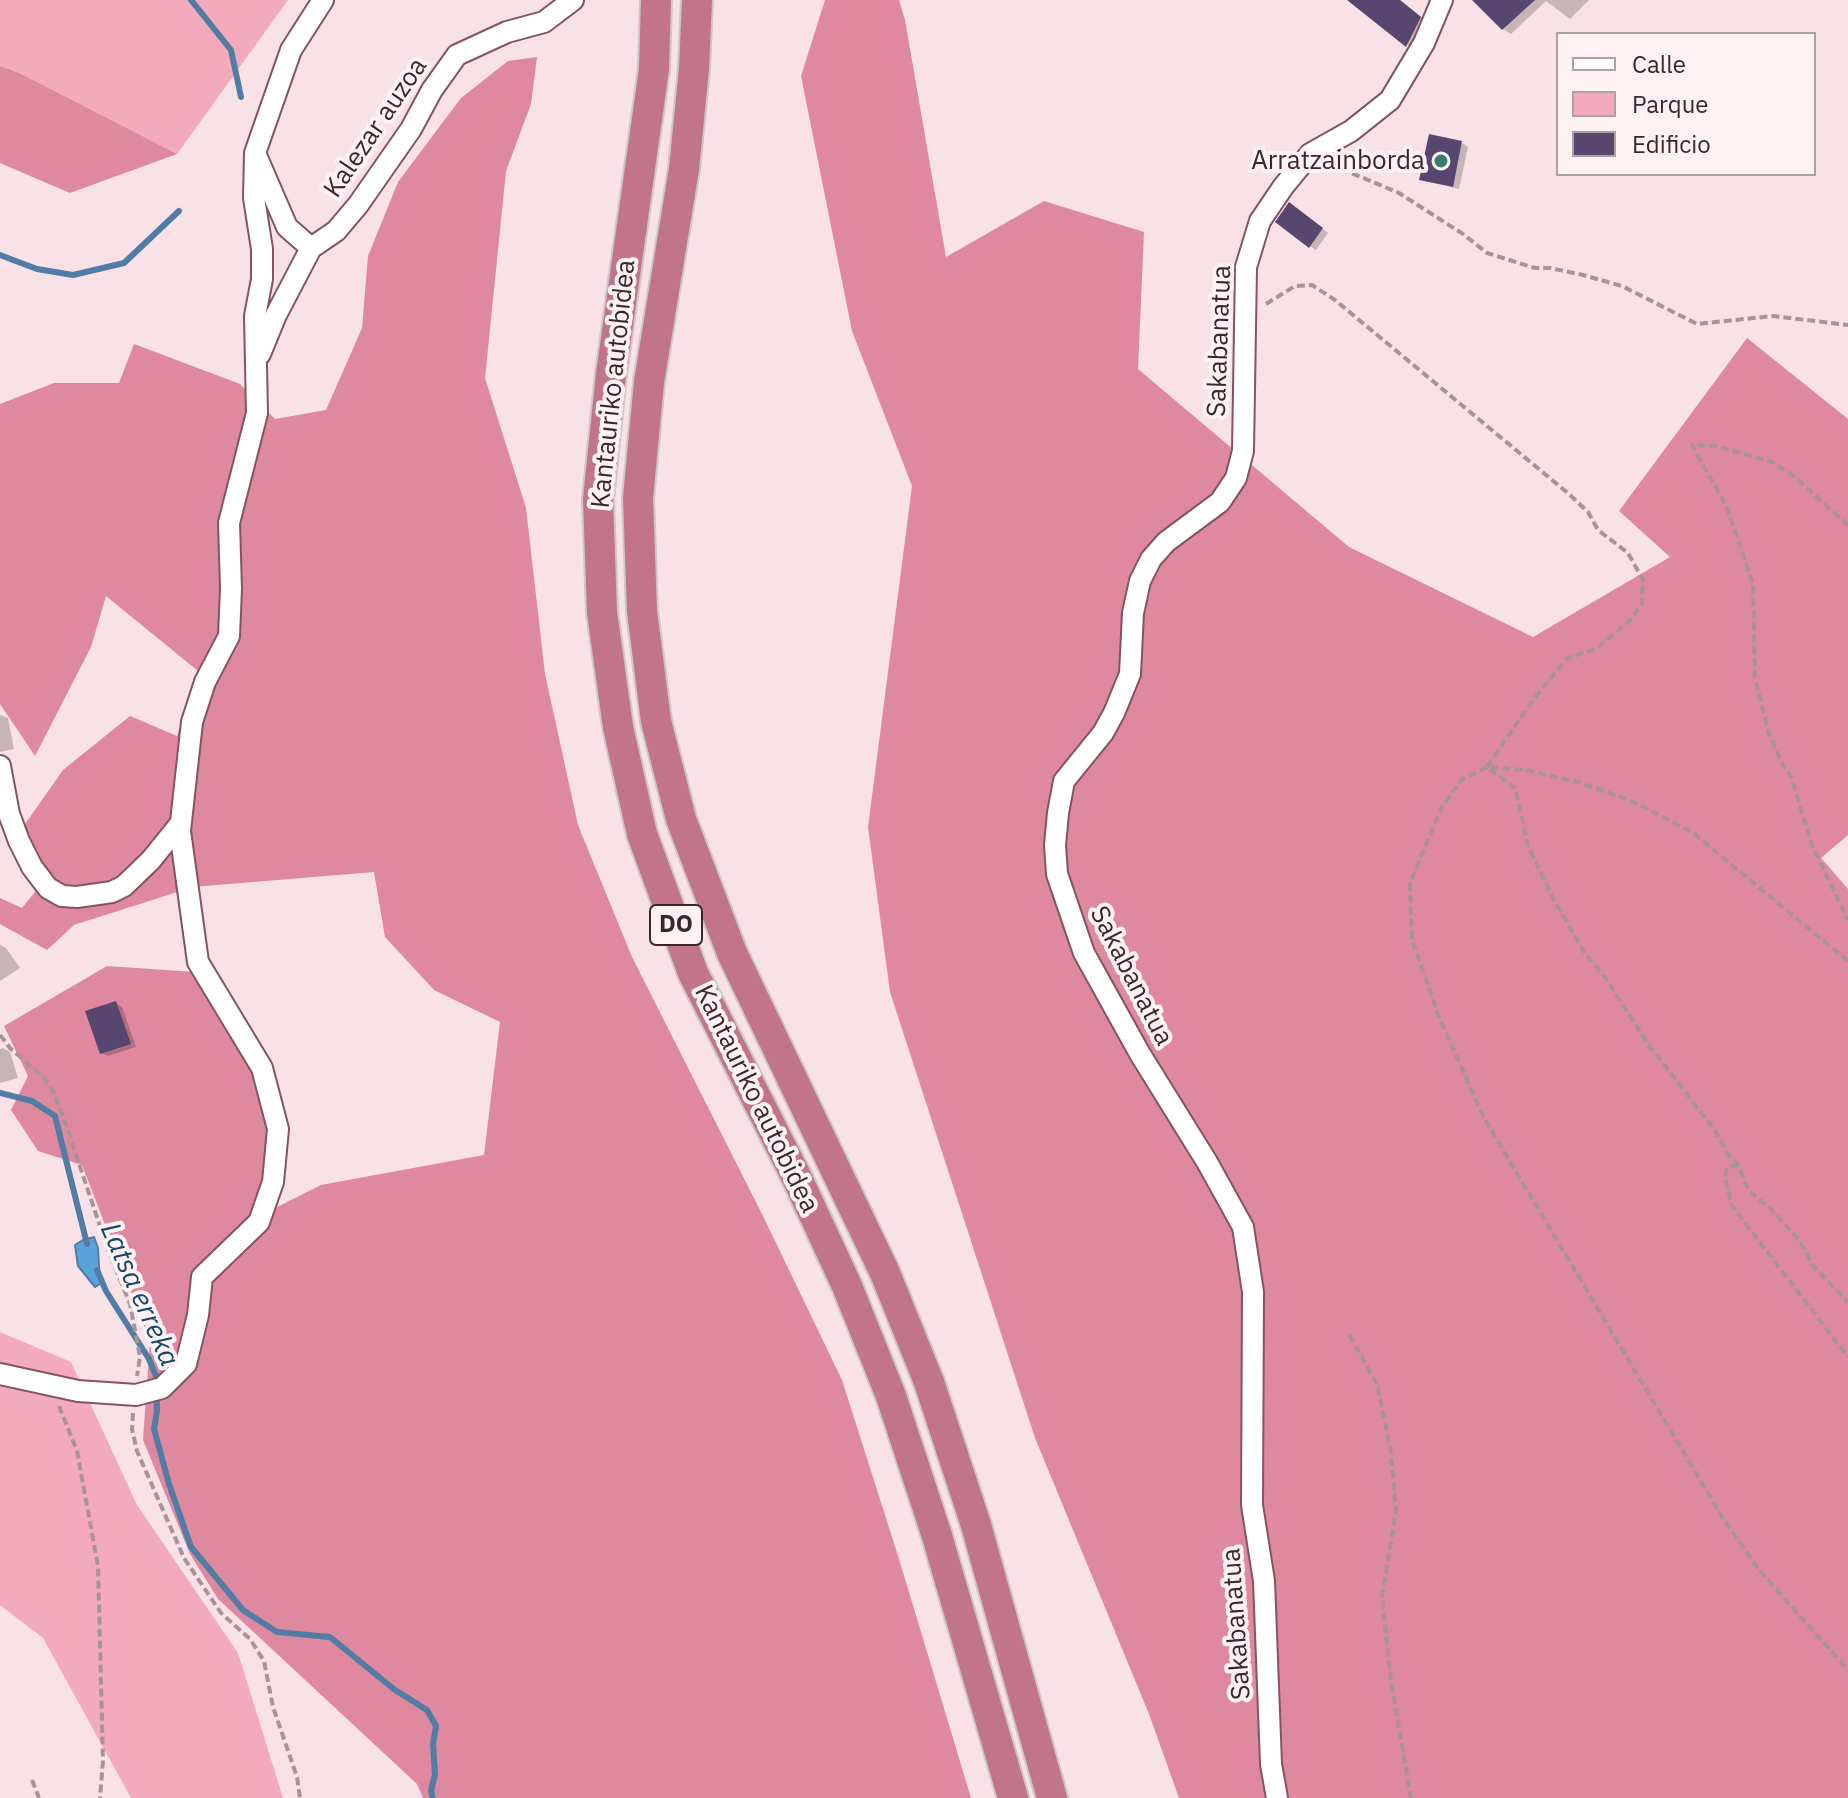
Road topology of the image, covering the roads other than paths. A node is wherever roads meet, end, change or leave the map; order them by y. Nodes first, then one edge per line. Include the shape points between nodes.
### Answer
1 (323, 0) edge
2 (573, 0) edge
3 (656, 0) edge
4 (697, 0) edge
5 (1442, 0) edge
6 (255, 153) junction
7 (311, 248) junction
8 (255, 365) junction
9 (1, 777) edge
10 (180, 824) junction
11 (0, 1374) edge
12 (1013, 1798) edge
13 (1052, 1798) edge
14 (1277, 1798) edge

1 - 6 street, Kalezar auzoa via 291,50
2 - 7 street, Kalezar auzoa via 544,22 457,55 358,205 336,231
3 - 12 highway, Kantauriko autobidea / DO via 654,69 598,499 602,612 618,727 642,834 693,973 835,1259 891,1396
4 - 13 highway, Kantauriko autobidea via 684,169 649,382 638,498 642,611 656,721 681,819 732,953 878,1259 929,1382 976,1525
5 - 14 street, Sakabanatua via 1390,100 1310,154 1260,221 1246,267 1243,451 1236,478 1220,502 1166,542 1140,581 1130,674 1103,733 1064,781 1055,845 1057,874 1084,953 1243,1227 1253,1292 1252,1505 1264,1581
6 - 7 street via 287,227
6 - 8 street, Kalezar auzoa via 262,264
7 - 8 street, Kalezar auzoa
8 - 10 street, Kalezar auzoa via 257,413 229,523 229,636 192,722
9 - 10 street via 25,854 48,888 62,896 112,892 124,886
10 - 11 street, Kalezar auzoa via 198,962 262,1068 278,1129 273,1182 259,1222 202,1277 186,1364 147,1392 78,1391

